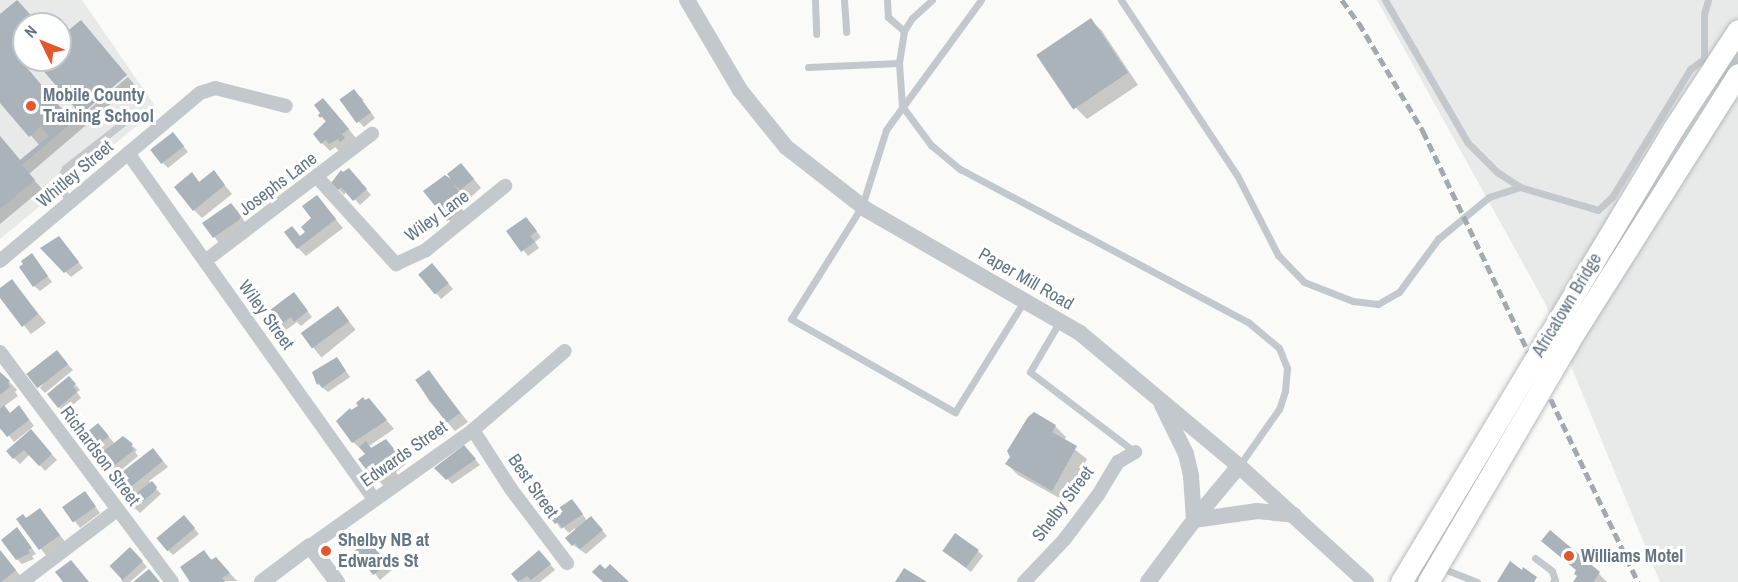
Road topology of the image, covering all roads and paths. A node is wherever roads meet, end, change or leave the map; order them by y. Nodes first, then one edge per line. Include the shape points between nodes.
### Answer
1 (687, 0) edge
2 (815, 0) edge
3 (844, 0) edge
4 (887, 0) edge
5 (932, 0) edge
6 (981, 0) edge
7 (1121, 0) edge
8 (1385, 0) edge
9 (1708, 0) edge
10 (1738, 30) edge
11 (904, 31) junction
12 (846, 32) dead end
13 (816, 34) dead end
14 (1738, 57) edge
15 (1704, 59) junction
16 (899, 63) junction
17 (808, 67) dead end
18 (1734, 75) edge
19 (286, 106) dead end
20 (902, 106) junction
21 (129, 118) dead end
22 (372, 134) dead end
23 (128, 153) junction
24 (316, 177) junction
25 (505, 186) dead end
26 (1520, 187) junction
27 (70, 202) junction
28 (862, 206) junction
29 (0, 261) edge
30 (205, 261) junction
31 (1024, 300) junction
32 (1060, 321) junction
33 (564, 351) dead end
34 (0, 352) edge
35 (1159, 399) junction
36 (473, 430) junction
37 (1135, 452) joint
38 (1239, 466) junction
39 (374, 498) junction
40 (117, 510) junction
41 (1294, 515) junction
42 (1194, 520) junction
43 (310, 546) junction
44 (1535, 558) dead end
45 (567, 562) dead end
46 (1431, 576) edge
47 (22, 582) edge
48 (172, 582) edge
49 (261, 582) edge
50 (337, 582) edge
51 (1024, 582) edge
52 (1148, 582) edge
53 (1366, 582) edge
54 (1401, 582) edge
55 (1477, 582) edge
56 (1553, 582) edge

1 - 28 street, Paper Mill Road via 740,90 786,147
2 - 13 lane
3 - 12 lane
4 - 11 lane via 888,17
5 - 11 lane
6 - 20 lane
7 - 26 lane via 1237,175 1278,255 1304,282 1353,301 1378,304 1399,292 1438,239 1464,216 1489,197
8 - 26 lane via 1468,143 1497,172
9 - 15 lane via 1704,14
10 - 54 main road, Africatown Bridge, bridge via 1673,129
11 - 16 lane
14 - 18 street
15 - 18 lane
15 - 26 lane via 1690,69 1612,197 1598,210
16 - 17 lane
16 - 20 lane
18 - 46 main road, Africatown Bridge, bridge via 1571,338
19 - 23 street, Whitley Street via 215,88 200,93
20 - 28 lane via 886,130
20 - 38 lane via 931,145 960,170 1248,322 1279,348 1287,368 1279,409
21 - 27 lane via 65,168 60,188
22 - 24 street, Josephs Lane
23 - 27 street, Whitley Street
23 - 30 street, Wiley Street
24 - 25 street, Wiley Lane via 396,264 426,250
24 - 30 street, Josephs Lane
27 - 29 street, Whitley Street
28 - 31 street, Paper Mill Road
28 - 31 lane via 791,318 955,412
30 - 39 street, Wiley Street
31 - 32 street, Paper Mill Road
32 - 35 street, Paper Mill Road
32 - 37 lane via 1030,372
33 - 36 street, Edwards Street
34 - 40 street, Richardson Street
35 - 38 street, Paper Mill Road
35 - 42 street via 1186,454
36 - 39 street, Edwards Street
36 - 45 street, Best Street via 511,489
37 - 51 street, Shelby Street via 1118,462 1064,540
38 - 41 street, Paper Mill Road
38 - 42 street
39 - 43 street, Edwards Street
40 - 47 street
40 - 48 street, Richardson Street
41 - 42 street via 1257,511
41 - 53 street, Paper Mill Road
42 - 52 street
43 - 49 street, Edwards Street
43 - 50 street
44 - 56 lane via 1552,571
46 - 55 lane

